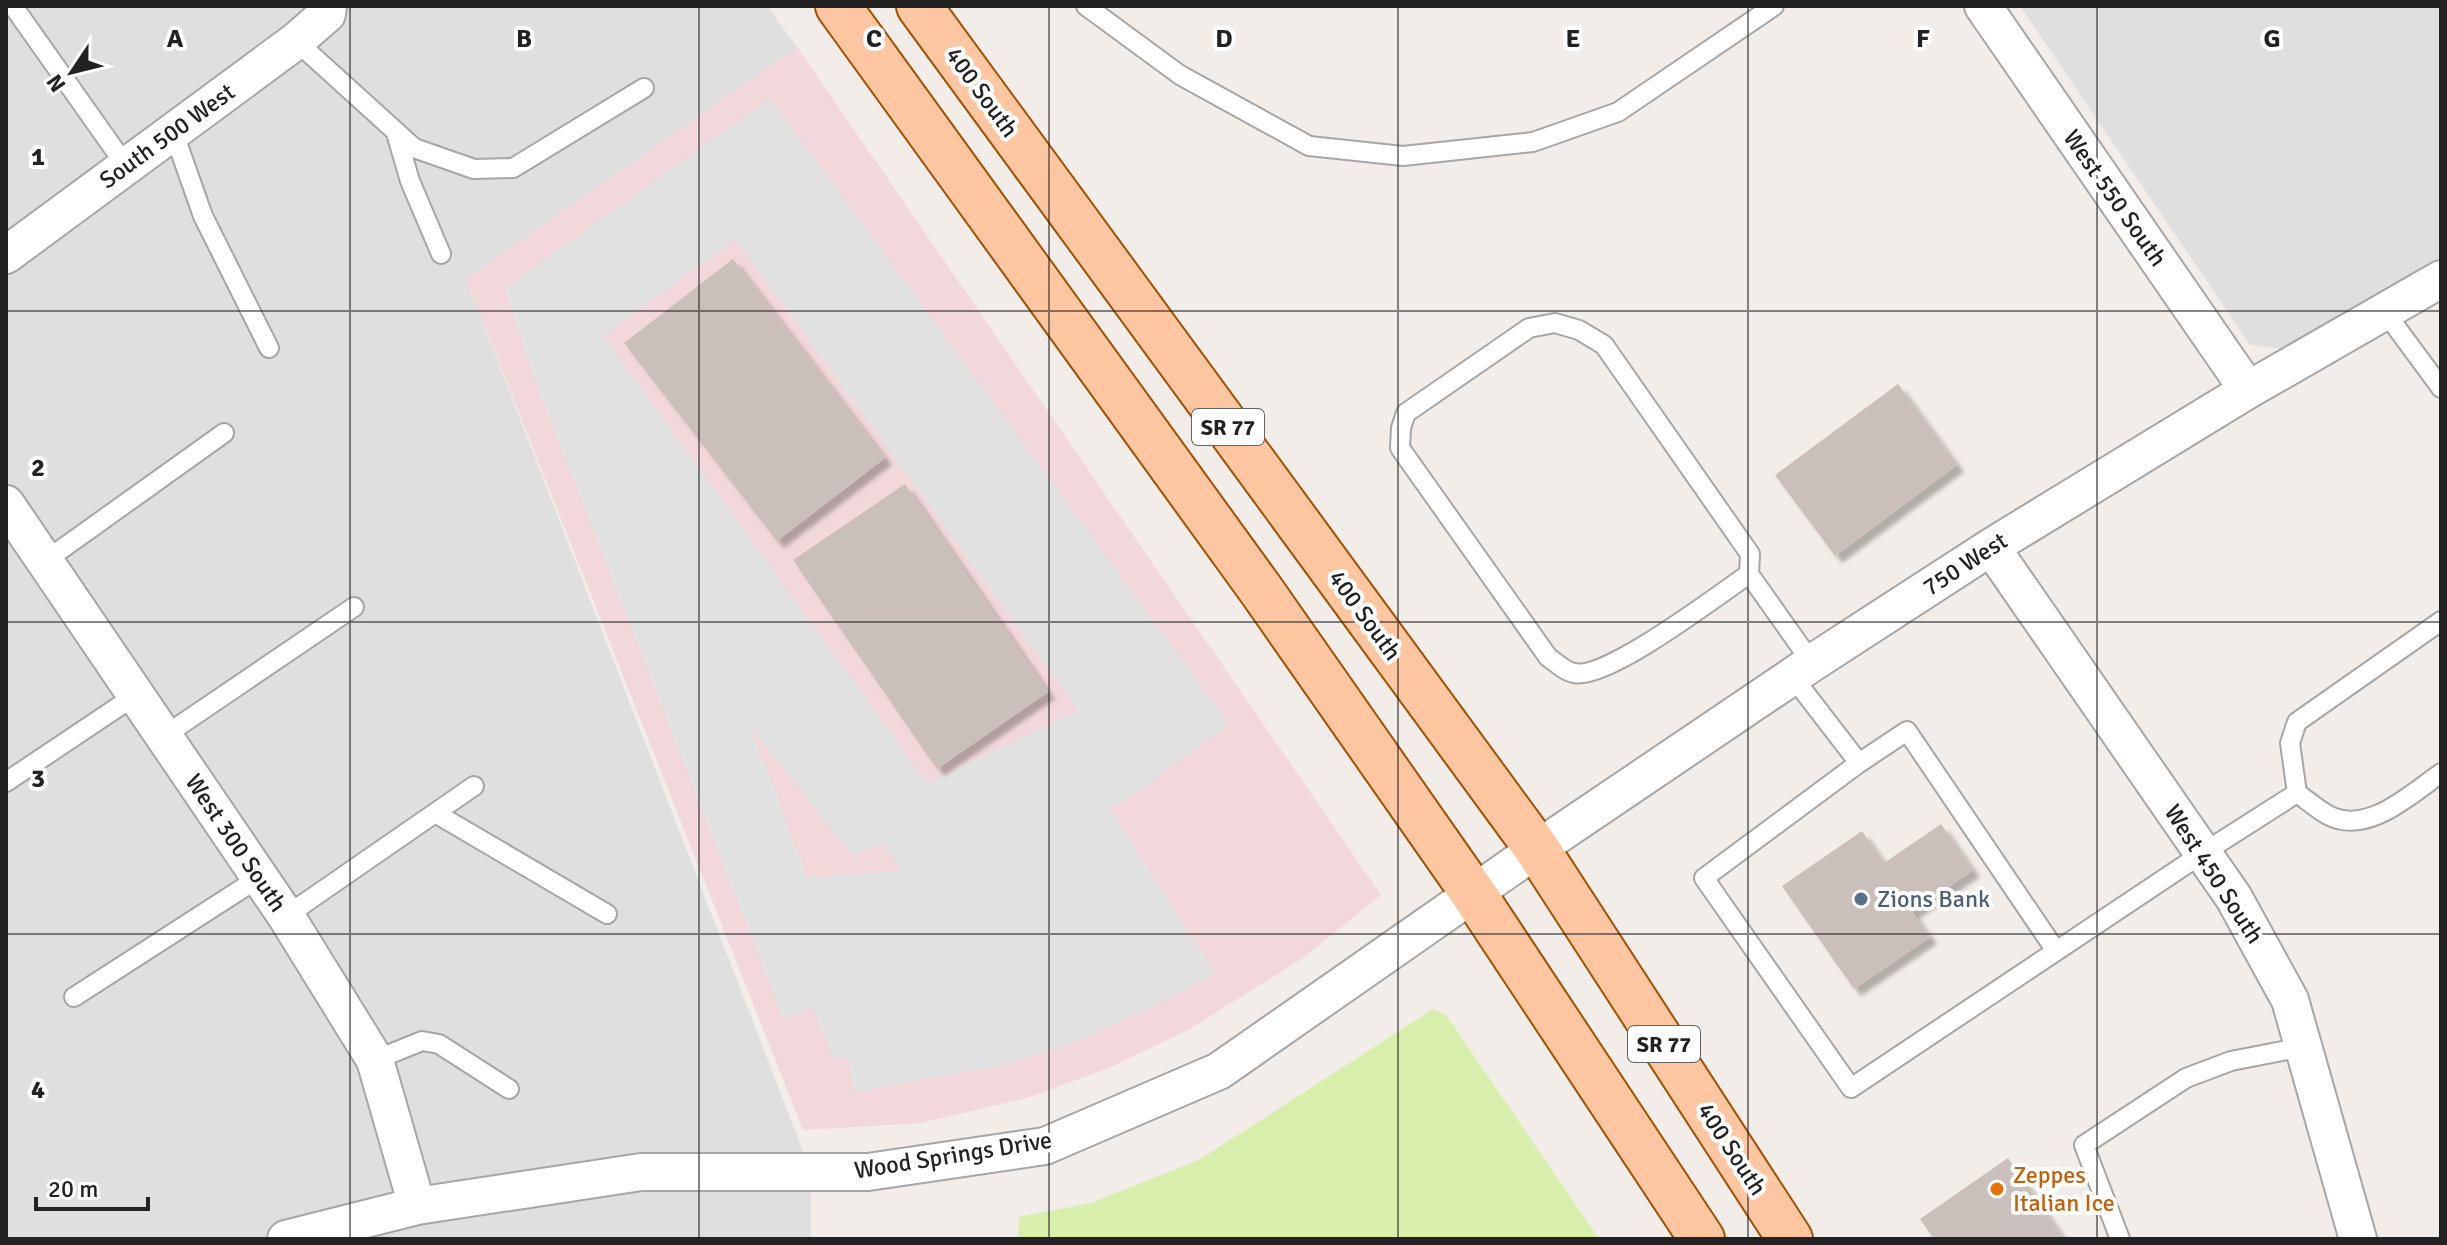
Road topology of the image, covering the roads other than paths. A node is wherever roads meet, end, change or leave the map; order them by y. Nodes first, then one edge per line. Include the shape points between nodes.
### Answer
1 (13, 6) edge
2 (838, 6) edge
3 (919, 6) edge
4 (1086, 6) edge
5 (1774, 6) edge
6 (1983, 6) edge
7 (328, 10) edge
8 (296, 41) junction
9 (644, 88) dead end
10 (173, 131) junction
11 (395, 131) junction
12 (126, 166) junction
13 (441, 254) dead end
14 (6, 255) edge
15 (2441, 279) edge
16 (2385, 312) junction
17 (269, 348) dead end
18 (2441, 388) edge
19 (2248, 390) junction
20 (224, 433) dead end
21 (10, 518) edge
22 (1991, 547) junction
23 (45, 561) junction
24 (1749, 574) junction
25 (354, 607) dead end
26 (2441, 621) edge
27 (1802, 669) junction
28 (136, 695) junction
29 (164, 736) junction
30 (1859, 763) junction
31 (2441, 773) edge
32 (6, 782) edge
33 (474, 786) dead end
34 (2297, 793) junction
35 (435, 813) junction
36 (2203, 853) junction
37 (1504, 872) junction
38 (260, 877) junction
39 (607, 914) dead end
40 (286, 916) junction
41 (2056, 951) junction
42 (74, 997) dead end
43 (2303, 1047) junction
44 (375, 1060) junction
45 (509, 1089) dead end
46 (417, 1206) junction
47 (286, 1239) edge
48 (1702, 1239) edge
49 (1790, 1239) edge
50 (2120, 1239) edge
51 (2358, 1239) edge

1 - 12 lane
2 - 37 main road, 400 South / SR 77 via 1261,590
3 - 37 main road, 400 South / SR 77
4 - 5 lane via 1180,75 1309,146 1403,156 1533,142 1618,112
6 - 19 street, West 550 South
7 - 8 street, South 500 West
8 - 10 street, South 500 West
8 - 11 lane
9 - 11 lane via 513,168 474,169 414,148
10 - 12 street, South 500 West
10 - 17 lane via 203,216
11 - 13 lane
12 - 14 street, South 500 West
15 - 16 street, 750 West
16 - 18 lane
16 - 19 street, 750 West
19 - 22 street, 750 West
20 - 23 lane
21 - 23 street, West 300 South
22 - 27 street, 750 West
22 - 36 street, West 450 South
23 - 28 street, West 300 South
24 - 24 lane via 1750,554 1732,528 1604,345 1579,330 1555,323 1529,328 1406,413 1400,448 1548,657 1574,673 1596,671 1634,652
24 - 27 lane
25 - 29 lane
26 - 34 lane via 2297,722 2290,743
27 - 30 lane
27 - 37 street, 750 West
28 - 29 street, West 300 South
28 - 32 lane
29 - 38 street, West 300 South
30 - 41 lane via 1907,731
30 - 41 lane via 1704,878 1851,1088
31 - 34 lane via 2378,816 2355,821 2331,817
33 - 35 lane
34 - 36 lane
35 - 39 lane
35 - 40 lane
36 - 41 lane
36 - 43 street, West 450 South via 2290,1000
37 - 46 street, Wood Springs Drive via 1219,1071 1045,1146 868,1172 641,1172
37 - 48 main road, 400 South / SR 77
37 - 49 main road, 400 South / SR 77
38 - 40 street, West 300 South
38 - 42 lane
40 - 44 street, West 300 South
43 - 50 lane via 2231,1061 2186,1078 2084,1145
43 - 51 street, West 450 South
44 - 45 lane via 422,1041 439,1044
44 - 46 street, West 300 South
46 - 47 street, Wood Springs Drive

